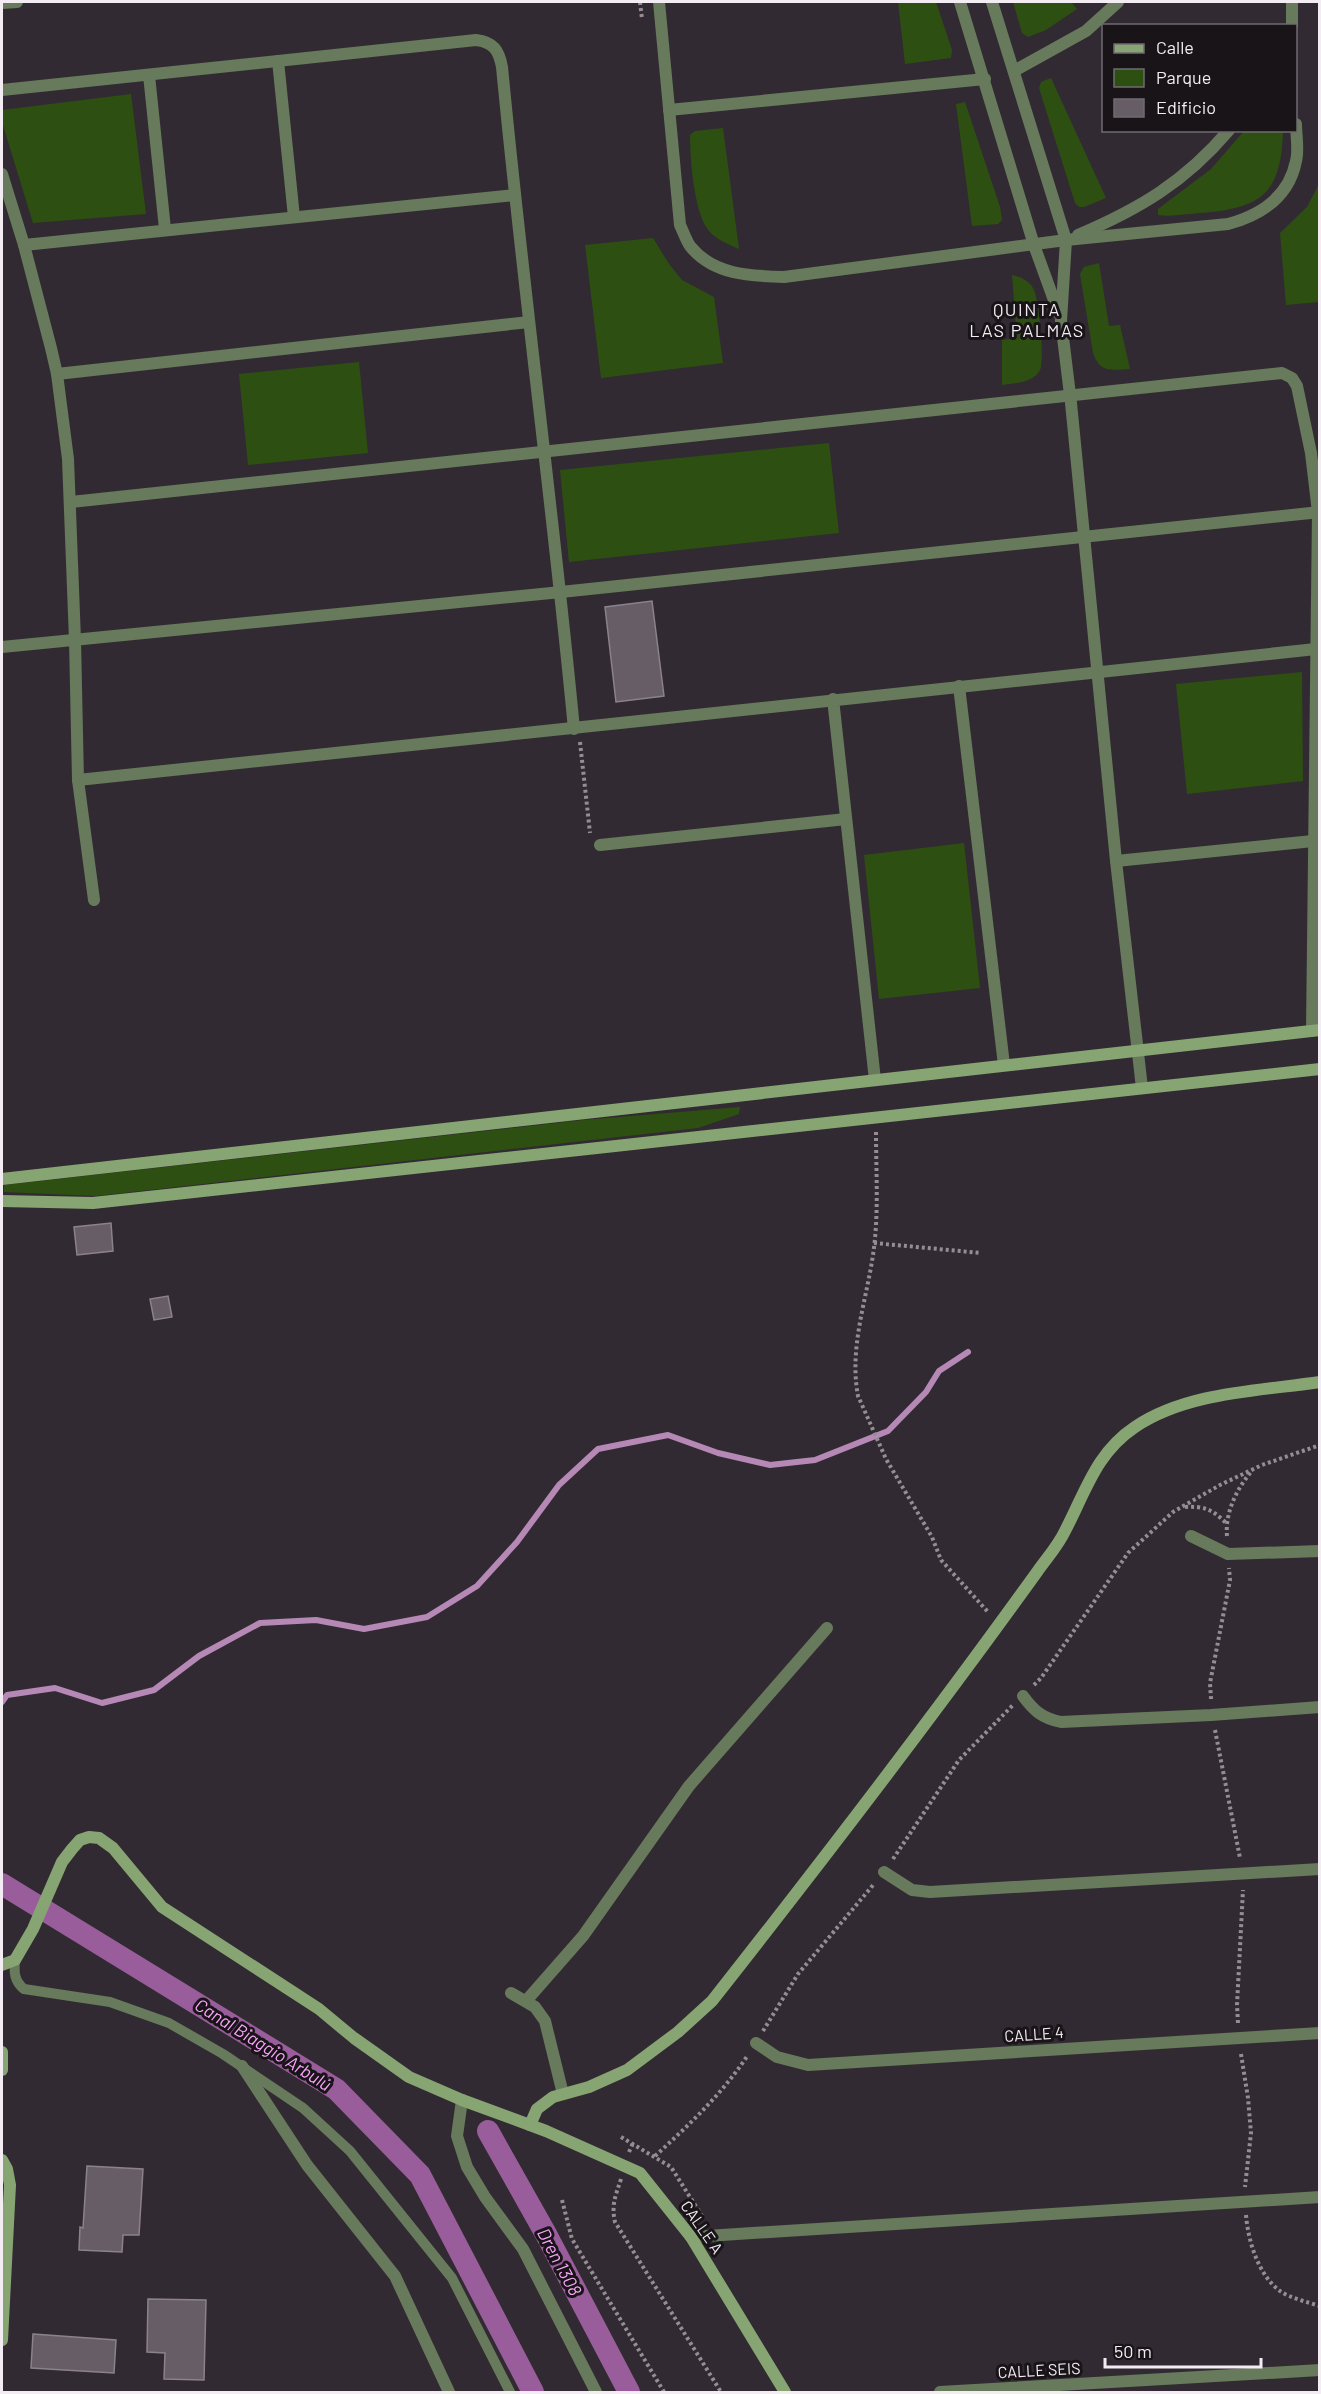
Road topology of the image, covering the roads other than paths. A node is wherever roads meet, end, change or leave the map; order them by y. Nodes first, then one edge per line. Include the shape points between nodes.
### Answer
1 (17, 2) edge
2 (659, 2) edge
3 (960, 2) edge
4 (992, 2) edge
5 (1118, 2) edge
6 (2, 3) edge
7 (278, 61) junction
8 (1014, 71) junction
9 (149, 75) junction
10 (985, 80) junction
11 (2, 90) edge
12 (669, 110) junction
13 (1227, 132) edge
14 (1296, 132) edge
15 (2, 174) edge
16 (514, 195) junction
17 (294, 217) junction
18 (165, 229) junction
19 (1066, 240) junction
20 (24, 245) junction
21 (1034, 245) junction
22 (1061, 321) junction
23 (529, 322) junction
24 (57, 374) junction
25 (1071, 396) junction
26 (543, 450) junction
27 (71, 502) junction
28 (1319, 512) edge
29 (1083, 536) junction
30 (561, 592) junction
31 (75, 640) junction
32 (2, 647) edge
33 (1316, 649) junction
34 (1096, 672) junction
35 (960, 686) junction
36 (833, 699) junction
37 (576, 729) junction
38 (78, 780) junction
39 (846, 819) junction
40 (1313, 841) junction
41 (600, 845) dead end
42 (1116, 861) junction
43 (94, 900) dead end
44 (1316, 1030) edge
45 (1138, 1050) junction
46 (1004, 1065) junction
47 (1320, 1069) edge
48 (874, 1080) junction
49 (1142, 1088) junction
50 (2, 1179) edge
51 (2, 1201) edge
52 (1320, 1382) edge
53 (1191, 1536) dead end
54 (1320, 1551) edge
55 (827, 1628) dead end
56 (1023, 1696) road end
57 (1320, 1707) edge
58 (1320, 1869) edge
59 (884, 1872) road end
60 (15, 1960) junction
61 (2, 1965) edge
62 (511, 1993) dead end
63 (526, 2001) junction
64 (1320, 2033) edge
65 (756, 2043) road end
66 (2, 2052) edge
67 (242, 2066) junction
68 (2, 2070) edge
69 (563, 2094) junction
70 (462, 2100) junction
71 (530, 2125) junction
72 (2, 2160) edge
73 (1320, 2197) edge
74 (691, 2237) junction
75 (2, 2340) edge
76 (1320, 2370) edge
77 (449, 2392) edge
78 (510, 2392) edge
79 (596, 2392) edge
80 (785, 2392) edge
81 (940, 2392) edge

1 - 6 street
2 - 12 street
3 - 10 street
4 - 8 street
5 - 8 street via 1086,31
7 - 9 street
7 - 16 street via 476,40 491,44 500,55 502,67
7 - 17 street
8 - 19 street
9 - 11 street
9 - 18 street
10 - 12 street
10 - 21 street
12 - 21 street via 680,225 690,246 709,263 729,272 784,277
13 - 19 street via 1190,171 1161,194 1120,218
14 - 19 street via 1297,160 1289,182 1264,211 1228,224
15 - 20 street
16 - 17 street
16 - 23 street
17 - 18 street
18 - 20 street
19 - 21 street
19 - 22 street
20 - 24 street
21 - 22 street
22 - 25 street
23 - 24 street
23 - 26 street
24 - 27 street
25 - 26 street
25 - 28 street via 1287,375 1297,386
25 - 29 street
26 - 27 street
26 - 30 street
27 - 31 street
28 - 29 street
28 - 33 street
29 - 30 street
29 - 34 street
30 - 31 street
30 - 37 street
31 - 32 street
31 - 38 street
33 - 34 street
33 - 40 street
34 - 35 street
34 - 42 street
35 - 36 street
35 - 46 street
36 - 37 street
36 - 39 street
37 - 38 street
38 - 43 street
39 - 41 street
39 - 48 street
40 - 42 street
40 - 44 street
42 - 45 street
44 - 45 street
45 - 46 street
45 - 49 street
46 - 48 street
47 - 49 street
48 - 50 street
49 - 51 street via 93,1203
52 - 69 street via 1190,1401 1136,1426 1111,1445 1085,1488 1065,1533 1000,1624 933,1717 712,2001 627,2070
53 - 54 street via 1228,1554
55 - 63 street via 689,1786 584,1936
56 - 57 street via 1034,1712 1061,1722
58 - 59 street via 930,1892 912,1890
60 - 61 street
60 - 67 lane via 15,1977 24,1989 110,2002 170,2023
60 - 70 street, CALLE A via 62,1862 80,1840 99,1838 113,1848 162,1907 319,2009 409,2077
62 - 63 street
63 - 69 street via 545,2021
64 - 65 street, CALLE 4 via 808,2065 777,2057
66 - 68 street
67 - 77 street via 308,2165 395,2276
67 - 78 lane via 303,2108 350,2151 387,2195 452,2278
69 - 71 street via 537,2109
70 - 71 street, CALLE A
70 - 79 street via 457,2136 466,2167 523,2249
71 - 74 street, CALLE A via 640,2173
72 - 75 street via 10,2185
73 - 74 street
74 - 80 street, CALLE A
76 - 81 street, CALLE SEIS

